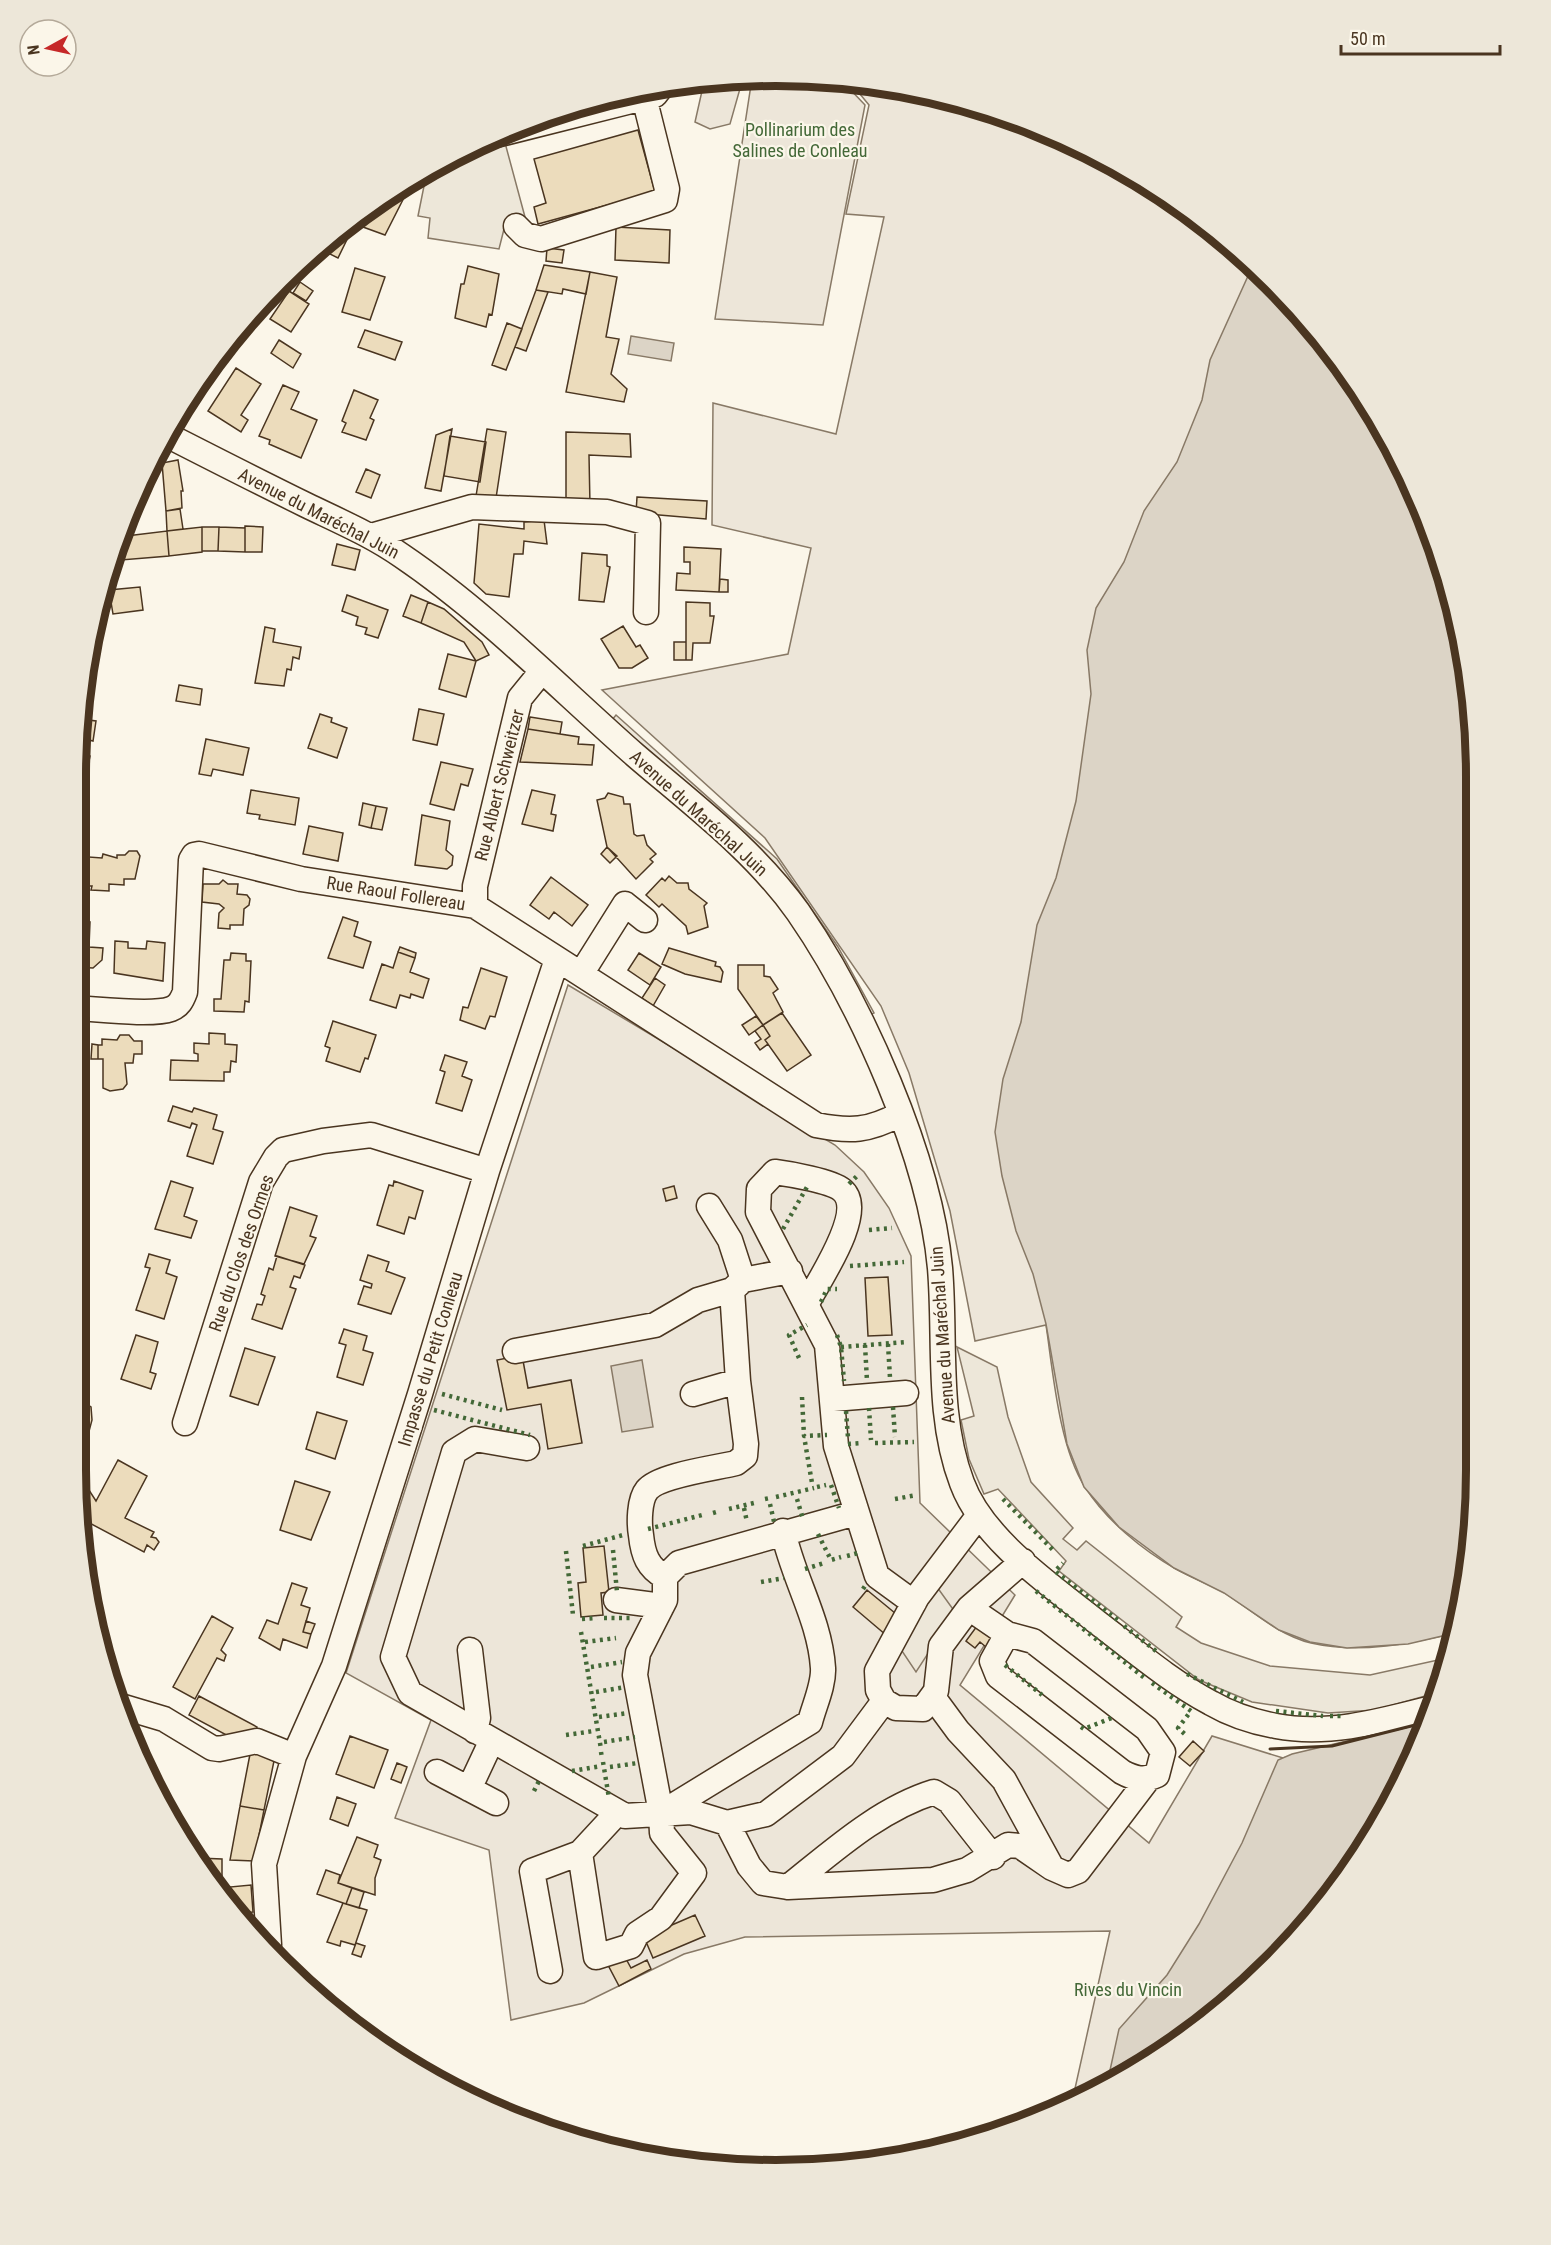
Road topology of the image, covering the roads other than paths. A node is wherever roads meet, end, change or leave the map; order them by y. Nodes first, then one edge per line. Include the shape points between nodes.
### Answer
1 (654, 97) edge
2 (516, 226) dead end
3 (174, 438) edge
4 (371, 536) junction
5 (646, 612) dead end
6 (542, 671) junction
7 (475, 906) junction
8 (645, 921) dead end
9 (557, 959) junction
10 (581, 974) junction
11 (85, 1008) edge
12 (900, 1114) junction
13 (487, 1171) junction
14 (709, 1206) dead end
15 (790, 1271) junction
16 (737, 1285) junction
17 (807, 1303) junction
18 (515, 1351) dead end
19 (738, 1381) junction
20 (906, 1393) dead end
21 (693, 1394) dead end
22 (833, 1400) junction
23 (185, 1424) dead end
24 (527, 1448) dead end
25 (856, 1513) junction
26 (979, 1515) junction
27 (783, 1531) junction
28 (1023, 1561) junction
29 (665, 1577) junction
30 (616, 1600) dead end
31 (914, 1603) junction
32 (662, 1606) junction
33 (969, 1608) junction
34 (1007, 1634) junction
35 (470, 1650) dead end
36 (933, 1697) junction
37 (884, 1701) junction
38 (128, 1708) edge
39 (1422, 1710) edge
40 (484, 1735) junction
41 (294, 1756) junction
42 (437, 1772) dead end
43 (1148, 1779) junction
44 (469, 1788) junction
45 (496, 1803) dead end
46 (618, 1812) junction
47 (660, 1813) junction
48 (727, 1823) junction
49 (580, 1853) junction
50 (993, 1857) junction
51 (1052, 1868) junction
52 (788, 1887) junction
53 (268, 1936) edge
54 (550, 1971) dead end

1 - 2 street via 667,189 665,200 541,239 525,235
3 - 4 street, Avenue du Maréchal Juin
4 - 5 street via 472,507 607,512 648,523
4 - 6 street, Avenue du Maréchal Juin via 455,596
6 - 7 street, Rue Albert Schweitzer via 520,698 475,886
6 - 12 street, Avenue du Maréchal Juin via 754,859 772,880 809,929 845,991
7 - 9 street, Rue Raoul Follereau
7 - 11 street, Rue Raoul Follereau via 301,879 194,855 182,1002 160,1011
8 - 10 street via 625,904
9 - 10 street, Rue Raoul Follereau
9 - 13 street, Impasse du Petit Conleau
10 - 12 street, Rue Raoul Follereau via 816,1125 844,1131 865,1129
12 - 26 street, Avenue du Maréchal Juin via 936,1239 949,1435 961,1481
13 - 23 street, Rue du Clos des Ormes via 371,1135 283,1150 261,1182
13 - 41 street, Impasse du Petit Conleau via 334,1666
14 - 16 street via 730,1240
15 - 16 street
15 - 17 street
15 - 17 street via 758,1212 759,1189 775,1172 798,1175 842,1190 851,1205 849,1223
16 - 18 street via 698,1300 655,1324
16 - 19 street
17 - 22 street via 827,1345
19 - 21 street
19 - 29 street via 745,1456 736,1463 656,1482 645,1491 640,1521 645,1558 652,1570
20 - 22 street
22 - 25 street via 836,1446
24 - 40 street via 475,1439 454,1452 393,1657 410,1693
25 - 27 street
25 - 31 street via 878,1576
26 - 28 street, Avenue du Maréchal Juin
26 - 31 street
27 - 29 street via 679,1563
27 - 47 street via 814,1620 823,1670 810,1722
28 - 33 street
28 - 39 street, Avenue du Maréchal Juin via 1163,1673 1216,1706 1248,1719 1308,1730 1386,1720
29 - 32 street
30 - 32 street
31 - 37 street via 877,1671 878,1689
32 - 47 street via 638,1653 635,1675
33 - 34 street
33 - 36 street via 941,1646
34 - 43 street via 992,1661 998,1676 1122,1772
34 - 43 street via 1033,1641 1146,1729 1163,1752 1157,1775
35 - 40 street via 478,1718
36 - 37 street via 923,1709 896,1708
36 - 51 street via 958,1731 1004,1780
37 - 48 street via 843,1756 766,1814
38 - 41 street via 164,1719 212,1748 258,1741
40 - 44 street
40 - 46 street
41 - 53 street, Impasse du Petit Conleau via 264,1864
42 - 44 street
43 - 51 street via 1078,1871 1068,1875
44 - 45 street
46 - 47 street via 626,1816
46 - 49 street
47 - 48 street via 692,1812
47 - 49 street via 662,1833 694,1873 661,1918 637,1934 631,1946 596,1957
48 - 52 street via 749,1866 764,1883
49 - 54 street via 532,1871
50 - 51 street via 1008,1845 1020,1846
50 - 52 street via 933,1880
50 - 52 street via 949,1801 934,1792 860,1830

